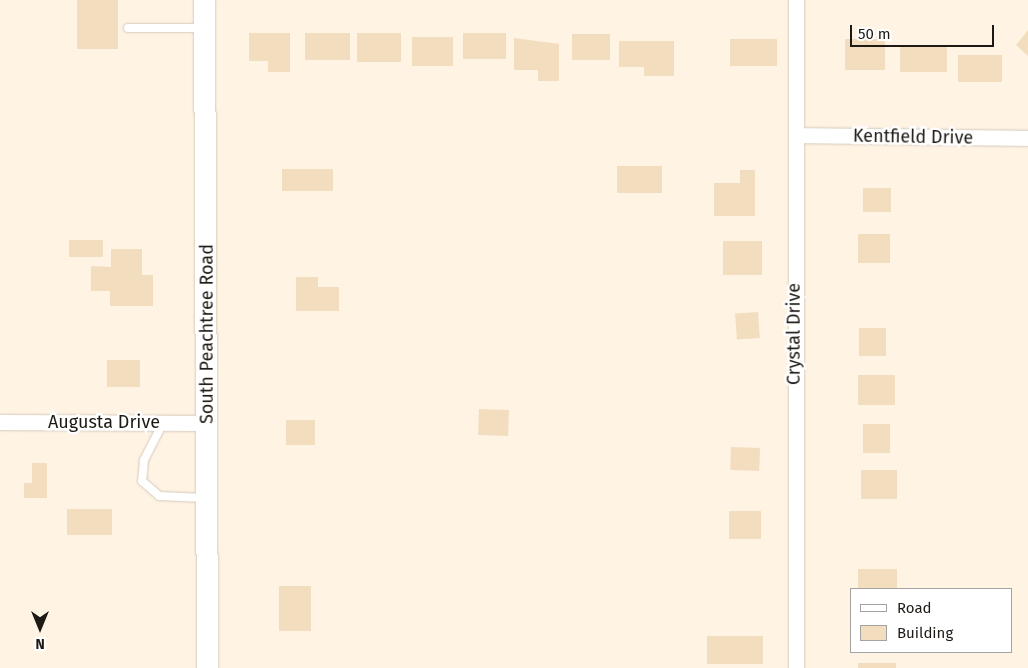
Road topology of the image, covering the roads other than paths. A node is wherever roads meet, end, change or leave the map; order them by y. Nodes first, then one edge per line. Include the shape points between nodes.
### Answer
1 (204, 0) edge
2 (796, 0) edge
3 (128, 28) dead end
4 (204, 28) junction
5 (797, 135) junction
6 (1028, 138) edge
7 (0, 422) edge
8 (163, 422) junction
9 (207, 422) junction
10 (207, 499) junction
11 (207, 668) edge
12 (796, 668) edge

1 - 4 main road, South Peachtree Road
2 - 5 street, Crystal Drive
3 - 4 lane
4 - 9 main road, South Peachtree Road
5 - 6 street, Kentfield Drive
5 - 12 street, Crystal Drive
7 - 8 street, Augusta Drive
8 - 9 street, Augusta Drive
8 - 10 lane via 144,460 142,481 159,496
9 - 10 main road, South Peachtree Road
10 - 11 main road, South Peachtree Road

